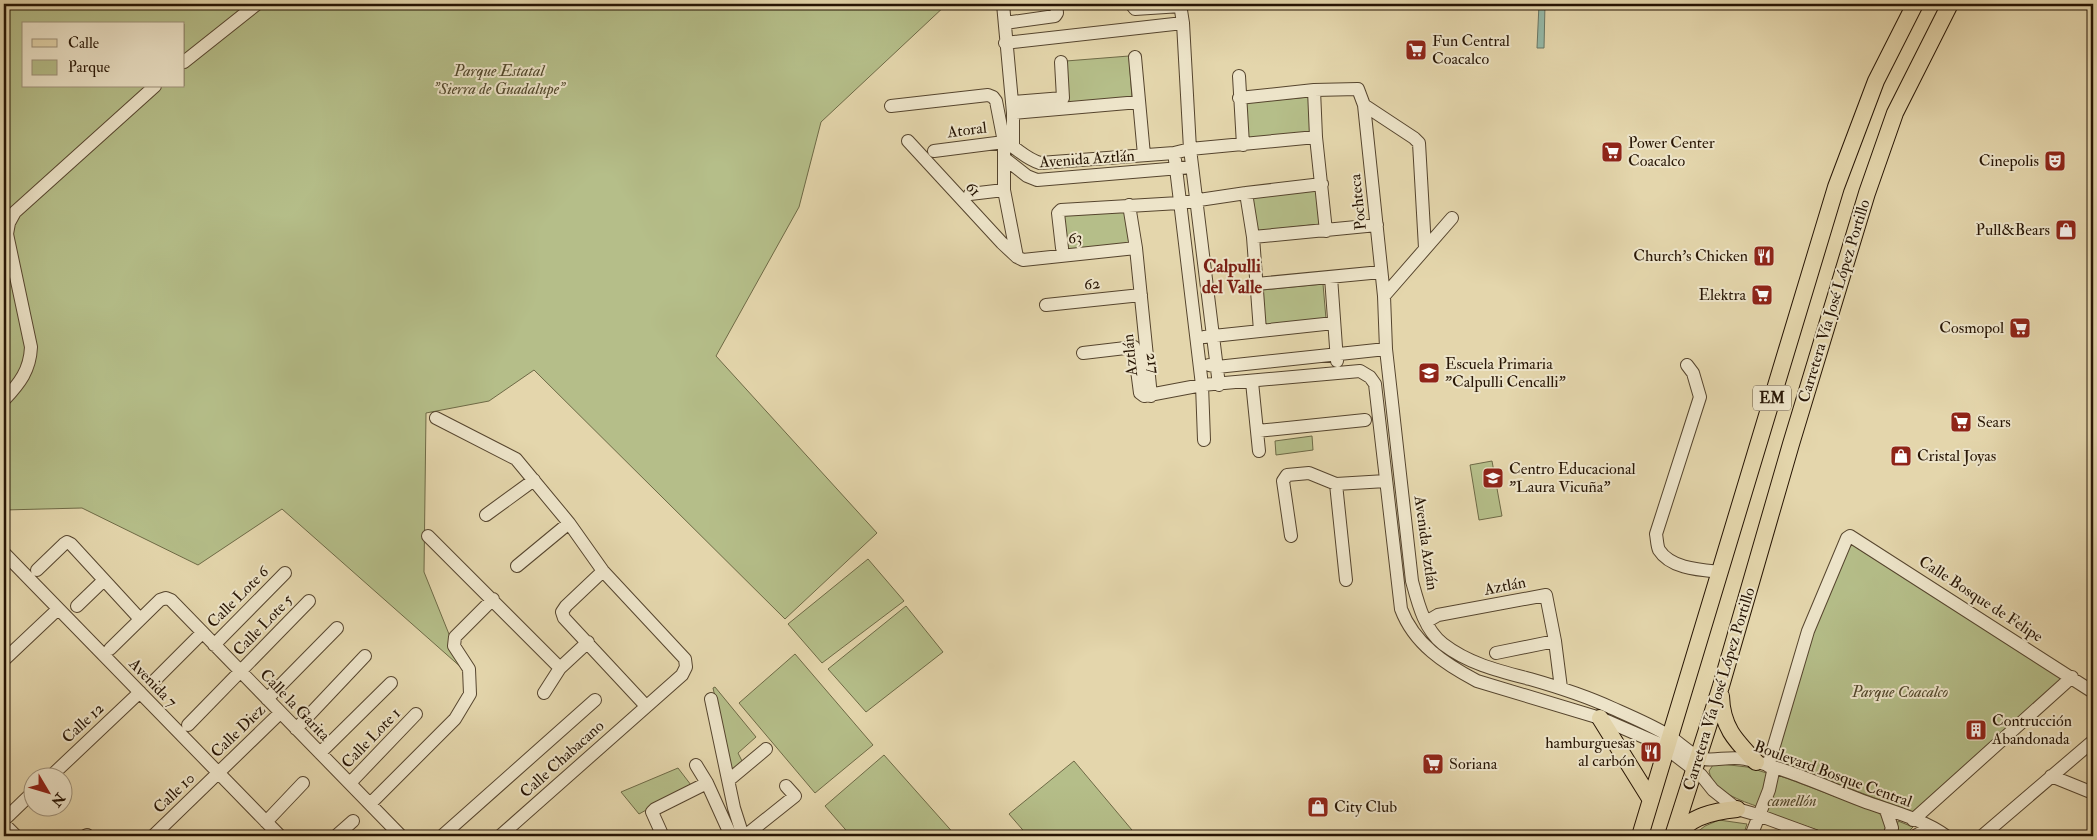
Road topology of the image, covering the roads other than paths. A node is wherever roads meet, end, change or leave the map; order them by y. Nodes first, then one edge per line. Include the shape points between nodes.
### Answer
1 (256, 4) edge
2 (1003, 4) edge
3 (1056, 4) edge
4 (1131, 4) edge
5 (1915, 4) edge
6 (1950, 4) edge
7 (1180, 5) edge
8 (1005, 23) junction
9 (1183, 23) junction
10 (1005, 43) junction
11 (1135, 57) dead end
12 (185, 61) edge
13 (1061, 62) dead end
14 (1239, 76) dead end
15 (153, 88) edge
16 (1314, 90) junction
17 (1239, 98) junction
18 (1139, 102) junction
19 (891, 106) dead end
20 (1364, 106) junction
21 (1012, 108) junction
22 (1316, 137) junction
23 (908, 142) dead end
24 (1009, 144) junction
25 (1243, 145) junction
26 (1190, 149) junction
27 (934, 151) dead end
28 (1174, 153) junction
29 (1144, 155) junction
30 (1004, 158) junction
31 (1192, 167) junction
32 (1176, 168) junction
33 (1322, 184) junction
34 (1004, 190) junction
35 (1246, 192) junction
36 (970, 194) dead end
37 (1196, 201) junction
38 (1180, 203) junction
39 (1128, 205) junction
40 (1452, 218) dead end
41 (1377, 225) junction
42 (1326, 231) junction
43 (1253, 237) junction
44 (1062, 248) dead end
45 (1136, 248) junction
46 (1425, 248) junction
47 (1017, 257) junction
48 (1381, 272) junction
49 (1331, 277) junction
50 (1256, 284) junction
51 (1141, 295) junction
52 (1384, 296) junction
53 (1046, 305) dead end
54 (1334, 323) junction
55 (1260, 331) junction
56 (1213, 336) junction
57 (1196, 339) junction
58 (1386, 349) junction
59 (1083, 353) dead end
60 (1337, 354) junction
61 (1199, 362) junction
62 (1687, 365) dead end
63 (1217, 367) junction
64 (1337, 373) junction
65 (1252, 382) junction
66 (1218, 385) junction
67 (1202, 386) junction
68 (1151, 396) junction
69 (5, 397) edge
70 (1392, 400) junction
71 (1377, 401) junction
72 (436, 418) dead end
73 (1365, 420) dead end
74 (1257, 431) junction
75 (1204, 440) dead end
76 (1259, 451) dead end
77 (534, 480) junction
78 (1386, 481) junction
79 (1336, 484) junction
80 (486, 514) dead end
81 (569, 523) junction
82 (428, 536) dead end
83 (1291, 536) dead end
84 (4, 553) edge
85 (517, 566) dead end
86 (37, 570) dead end
87 (603, 571) junction
88 (1721, 572) junction
89 (285, 573) dead end
90 (104, 580) junction
91 (1346, 580) dead end
92 (493, 599) junction
93 (309, 601) dead end
94 (77, 606) dead end
95 (58, 609) junction
96 (140, 619) junction
97 (1426, 622) junction
98 (337, 628) dead end
99 (202, 633) junction
100 (1555, 641) junction
101 (588, 642) junction
102 (214, 644) junction
103 (110, 649) dead end
104 (1496, 652) dead end
105 (365, 656) dead end
106 (4, 660) edge
107 (560, 668) junction
108 (240, 672) junction
109 (2072, 677) junction
110 (155, 680) dead end
111 (391, 683) dead end
112 (1721, 686) junction
113 (1561, 688) junction
114 (140, 692) junction
115 (2093, 692) edge
116 (544, 693) dead end
117 (267, 699) junction
118 (711, 699) dead end
119 (595, 700) dead end
120 (646, 706) junction
121 (1602, 711) junction
122 (280, 713) junction
123 (416, 714) dead end
124 (188, 725) dead end
125 (296, 728) junction
126 (2093, 741) edge
127 (1669, 743) junction
128 (766, 749) dead end
129 (320, 753) junction
130 (1700, 763) junction
131 (696, 765) dead end
132 (1766, 765) junction
133 (60, 768) edge
134 (218, 773) junction
135 (2051, 776) junction
136 (728, 780) junction
137 (303, 783) dead end
138 (707, 783) junction
139 (350, 784) junction
140 (786, 786) dead end
141 (2093, 793) edge
142 (1650, 800) junction
143 (22, 803) edge
144 (370, 804) junction
145 (734, 808) junction
146 (1737, 809) junction
147 (1886, 810) junction
148 (721, 812) junction
149 (1758, 815) junction
150 (4, 820) edge
151 (1914, 820) junction
152 (352, 821) dead end
153 (266, 822) junction
154 (4, 824) edge
155 (1938, 831) edge
156 (661, 832) dead end
157 (451, 833) edge
158 (728, 835) edge
159 (16, 836) edge
160 (153, 836) edge
161 (280, 836) edge
162 (336, 836) edge
163 (401, 836) edge
164 (500, 836) edge
165 (744, 836) edge
166 (1640, 836) edge
167 (1674, 836) edge
168 (1678, 836) edge
169 (1751, 836) edge
170 (1815, 836) edge
171 (1890, 836) edge
172 (1915, 836) edge
173 (1954, 836) edge
174 (1982, 836) edge

1 - 12 street
2 - 8 street
3 - 8 street via 1055,16
4 - 7 street via 1135,9
5 - 88 main road, Carretera Vía José López Portillo / EM via 1876,81 1836,187
6 - 112 main road, Carretera Vía José López Portillo / EM via 1895,114 1867,193
7 - 9 street
8 - 10 street
9 - 10 street
9 - 26 street
10 - 21 street
11 - 18 street
13 - 21 street via 1063,98
14 - 17 street
15 - 69 street via 15,212 9,223 7,234 31,347 30,362 24,375
16 - 17 street
16 - 20 street, Pochteca via 1358,89
16 - 22 street
17 - 25 street
18 - 21 street
18 - 29 street
19 - 24 street via 988,95 996,101
20 - 41 street, Pochteca
20 - 46 street via 1417,140
21 - 24 street
22 - 25 street, Avenida Aztlán
22 - 33 street
23 - 47 street, 61
24 - 27 street, Atoral
24 - 29 street, Avenida Aztlán via 1040,163
24 - 30 street
25 - 26 street, Avenida Aztlán
26 - 28 street, Avenida Aztlán
26 - 31 street
28 - 29 street, Avenida Aztlán
28 - 32 street
30 - 32 street, Avenida Aztlán via 1037,180
30 - 34 street
31 - 32 street, Avenida Aztlán
31 - 37 street
32 - 38 street
33 - 35 street
33 - 42 street
34 - 36 street
34 - 47 street
35 - 37 street
35 - 43 street
37 - 38 street
37 - 56 street
38 - 39 street
38 - 57 street
39 - 44 street via 1059,211
39 - 45 street, Aztlán
40 - 46 street
41 - 42 street
41 - 48 street, Pochteca
42 - 43 street
43 - 50 street
45 - 47 street, 63 via 1024,260
45 - 51 street, Aztlán
46 - 52 street
48 - 49 street
48 - 52 street, Pochteca
49 - 50 street
49 - 54 street
50 - 55 street
51 - 53 street, 62
51 - 68 street, Aztlán
52 - 58 street, Pochteca
54 - 55 street
54 - 60 street
55 - 56 street
56 - 57 street
56 - 63 street
57 - 61 street
58 - 60 street
58 - 70 street, Avenida Aztlán
59 - 68 street, 217 via 1134,347 1140,394
60 - 63 street
60 - 64 street
61 - 63 street
61 - 67 street
62 - 88 street via 1693,373 1700,397 1656,534 1658,549 1667,558 1691,568
63 - 66 street
64 - 65 street, Avenida Aztlán
64 - 71 street, Avenida Aztlán via 1360,371 1370,377 1375,384
65 - 66 street, Avenida Aztlán
65 - 74 street
66 - 67 street, Avenida Aztlán
67 - 68 street, Aztlán
67 - 75 street
70 - 71 street
70 - 97 street, Avenida Aztlán via 1412,581
71 - 78 street, Avenida Aztlán
72 - 77 street via 516,459
73 - 74 street
74 - 76 street
77 - 80 street
77 - 81 street
78 - 79 street
78 - 121 street, Avenida Aztlán via 1401,609 1416,637 1434,654 1477,680
79 - 83 street via 1309,473 1284,478
79 - 91 street
81 - 85 street
81 - 87 street
82 - 92 street
84 - 95 street, Avenida 7
86 - 90 street via 67,542
87 - 101 street via 562,612
87 - 120 street, Calle Chabacano via 685,659 682,675
88 - 127 main road, Carretera Vía José López Portillo / EM
89 - 102 street, Calle Lote 6
90 - 94 street
90 - 96 street
92 - 107 street
92 - 144 street via 455,637 454,646 469,669 470,694 455,719
93 - 108 street, Calle Lote 5
95 - 106 street
95 - 114 street, Avenida 7
96 - 99 street, Calle la Garita via 166,598
96 - 103 street
97 - 100 street, Aztlán via 1438,615 1546,595
97 - 113 street, Avenida Aztlán via 1442,643 1465,659
98 - 117 street
99 - 102 street, Calle la Garita
99 - 110 street
100 - 104 street
100 - 113 street, Aztlán
101 - 107 street
101 - 120 street
102 - 108 street, Calle la Garita
105 - 125 street
107 - 116 street
108 - 117 street, Calle la Garita
108 - 124 street, Calle Lote 5
109 - 115 street, Calle Bosque de Felipe
109 - 132 street, Calle Bosque de Felipe via 1850,536 1808,631
109 - 151 street
111 - 129 street
112 - 130 main road, Carretera Vía José López Portillo / EM
112 - 132 main road via 1722,712 1733,737
113 - 121 street, Avenida Aztlán
114 - 133 street, Calle 12
114 - 134 street, Avenida 7
117 - 122 street, Calle la Garita
118 - 136 street
119 - 157 street
120 - 164 street, Calle Chabacano
121 - 127 street, Avenida Aztlán via 1662,745
121 - 142 main road
122 - 125 street, Calle la Garita
122 - 134 street, Calle Diez
123 - 139 street, Calle Lote 1
125 - 129 street, Calle la Garita
126 - 135 street
127 - 130 street
127 - 142 main road, Carretera Vía José López Portillo / EM
128 - 136 street
129 - 139 street, Calle la Garita
130 - 132 street, Boulevard Bosque Central via 1724,757
130 - 146 street via 1700,775
130 - 167 main road, Carretera Vía José López Portillo / EM
131 - 138 street
132 - 147 street, Boulevard Bosque Central
132 - 149 street via 1769,790
134 - 153 street, Avenida 7
134 - 160 street, Calle 10
135 - 141 street
135 - 174 street
136 - 145 street
137 - 153 street
138 - 148 street
138 - 156 street via 655,808 653,817
139 - 144 street, Calle la Garita
140 - 165 street via 795,796
142 - 166 main road, Carretera Vía José López Portillo / EM
143 - 150 street
144 - 163 street, Calle la Garita
145 - 148 street
145 - 165 street
146 - 149 street
146 - 168 main road via 1703,816
147 - 151 street, Boulevard Bosque Central
147 - 171 street via 1892,828
148 - 158 street
149 - 169 street
149 - 170 street
151 - 155 street, Boulevard Bosque Central
152 - 162 street
153 - 161 street, Avenida 7
154 - 159 street
155 - 172 street
155 - 173 street, Boulevard Bosque Central

